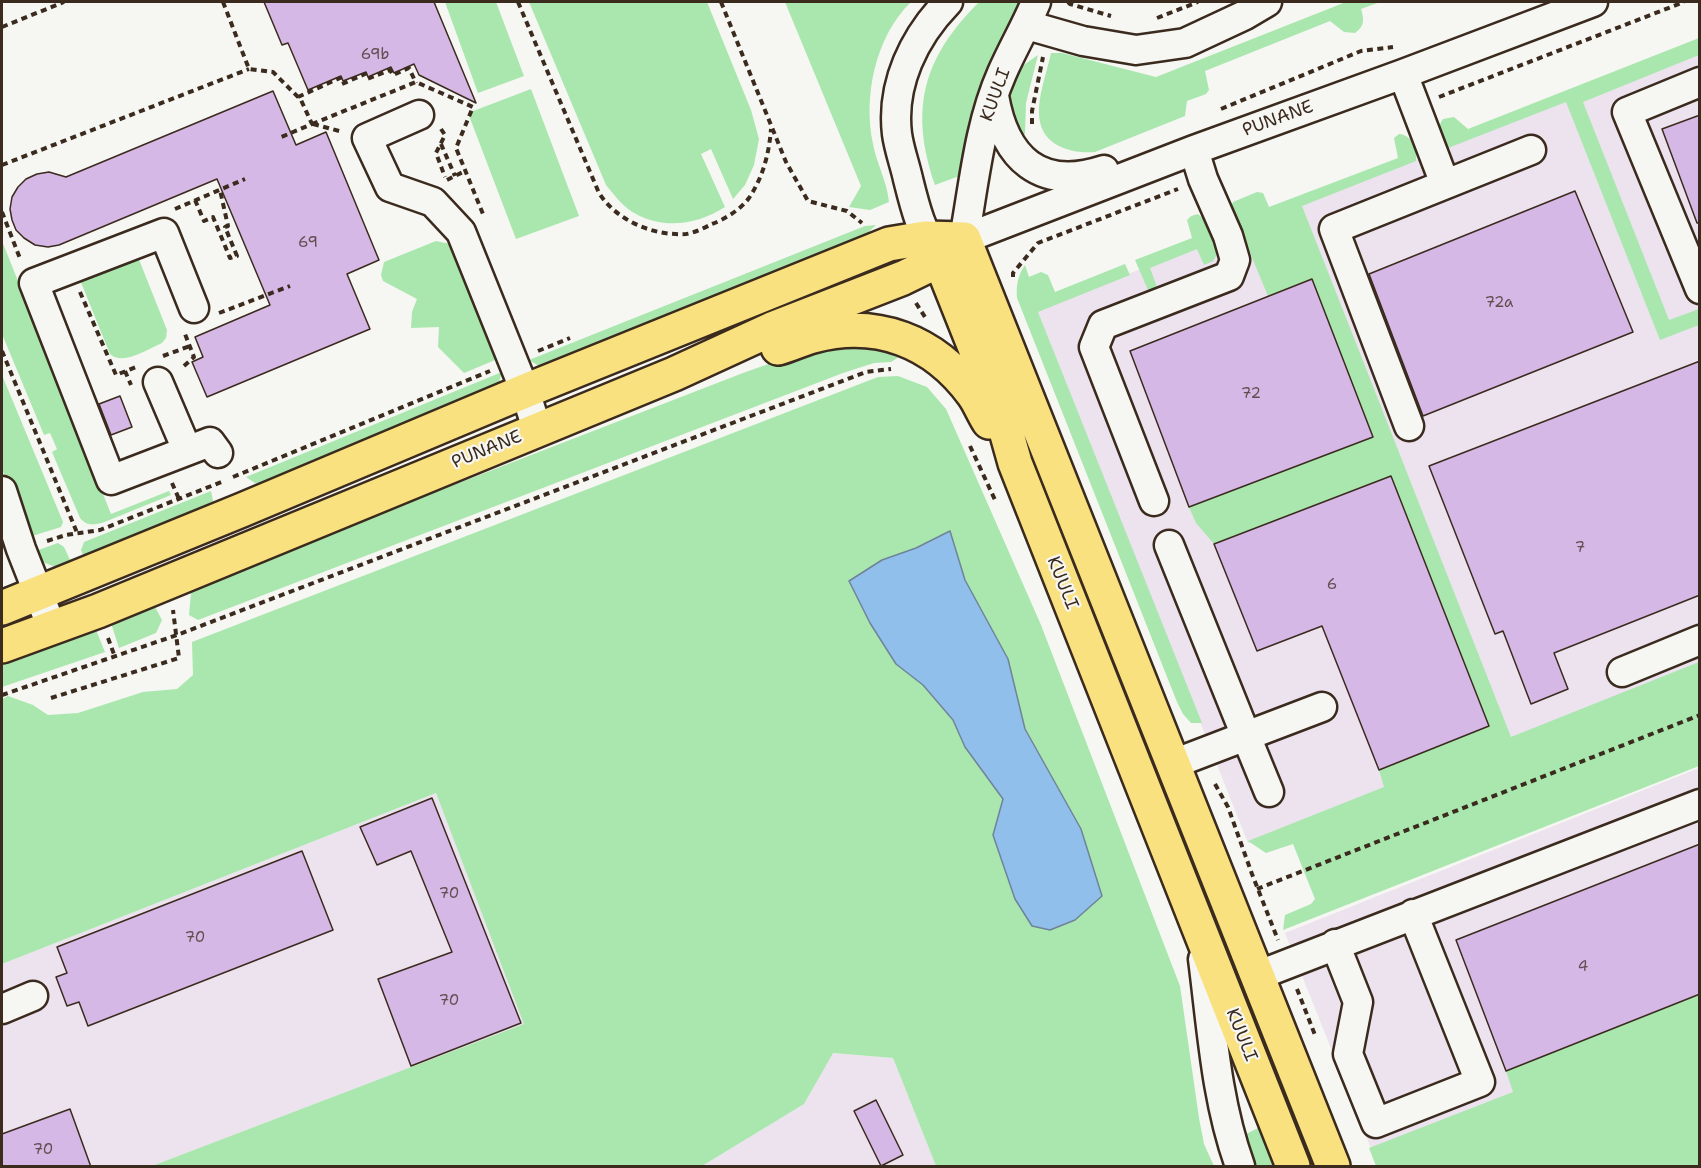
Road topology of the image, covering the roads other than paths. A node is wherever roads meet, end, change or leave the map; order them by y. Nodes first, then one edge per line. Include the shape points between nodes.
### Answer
1 (948, 2) edge
2 (1593, 2) edge
3 (1250, 6) edge
4 (1038, 20) edge
5 (1403, 74) junction
6 (1700, 82) edge
7 (994, 96) junction
8 (419, 115) dead end
9 (1194, 150) junction
10 (1531, 150) dead end
11 (1445, 184) junction
12 (943, 246) junction
13 (1700, 289) edge
14 (194, 308) dead end
15 (154, 368) road end
16 (674, 374) junction
17 (525, 391) junction
18 (1408, 426) dead end
19 (537, 429) junction
20 (187, 450) junction
21 (218, 453) dead end
22 (1015, 464) junction
23 (2, 491) edge
24 (1154, 501) dead end
25 (1169, 545) dead end
26 (39, 593) junction
27 (3, 604) edge
28 (52, 628) junction
29 (1700, 640) edge
30 (10, 643) edge
31 (1622, 672) dead end
32 (1322, 707) dead end
33 (1246, 736) junction
34 (1173, 764) junction
35 (1269, 792) dead end
36 (1700, 804) edge
37 (1413, 914) junction
38 (1200, 933) junction
39 (1335, 944) junction
40 (1258, 975) junction
41 (33, 996) dead end
42 (2, 1009) edge
43 (1240, 1167) edge
44 (1293, 1167) edge
45 (1333, 1167) edge

1 - 12 street, KUULI via 932,19 909,57 898,93 897,134
2 - 5 street, PUNANE
3 - 4 street via 1185,43 1136,50 1083,40
4 - 7 street, KUULI via 1002,73
5 - 9 street, PUNANE
5 - 11 street
6 - 13 street via 1627,112
7 - 9 street via 998,120 1008,142 1042,173 1066,178 1089,175
7 - 12 street, KUULI
8 - 17 street via 367,138 390,187 433,202 461,232
9 - 12 street, PUNANE
9 - 24 street via 1235,260 1229,276 1103,325 1094,347
10 - 11 street
11 - 18 street via 1334,229
12 - 16 main road, PUNANE via 903,278 772,329
12 - 17 main road, PUNANE via 889,244
12 - 22 main road, KUULI
12 - 34 main road, KUULI via 992,309
14 - 20 street via 164,233 34,283 111,480
15 - 20 street
16 - 19 main road, PUNANE
16 - 22 main road via 814,336 849,330 884,332 916,343 938,357 973,394
17 - 19 street
17 - 26 main road, PUNANE
19 - 28 main road, PUNANE
20 - 21 street via 210,441
22 - 38 main road, KUULI
23 - 26 street
25 - 33 street
26 - 27 main road, PUNANE
26 - 28 street
27 - 30 street
28 - 30 main road, PUNANE
29 - 31 street
32 - 33 street
33 - 34 street
33 - 35 street
34 - 40 main road, KUULI
36 - 37 street
37 - 39 street
37 - 39 street via 1480,1082 1376,1123 1348,1054 1358,1002
38 - 43 street via 1221,1097
38 - 44 main road, KUULI
39 - 40 street
40 - 45 main road, KUULI
41 - 42 street

